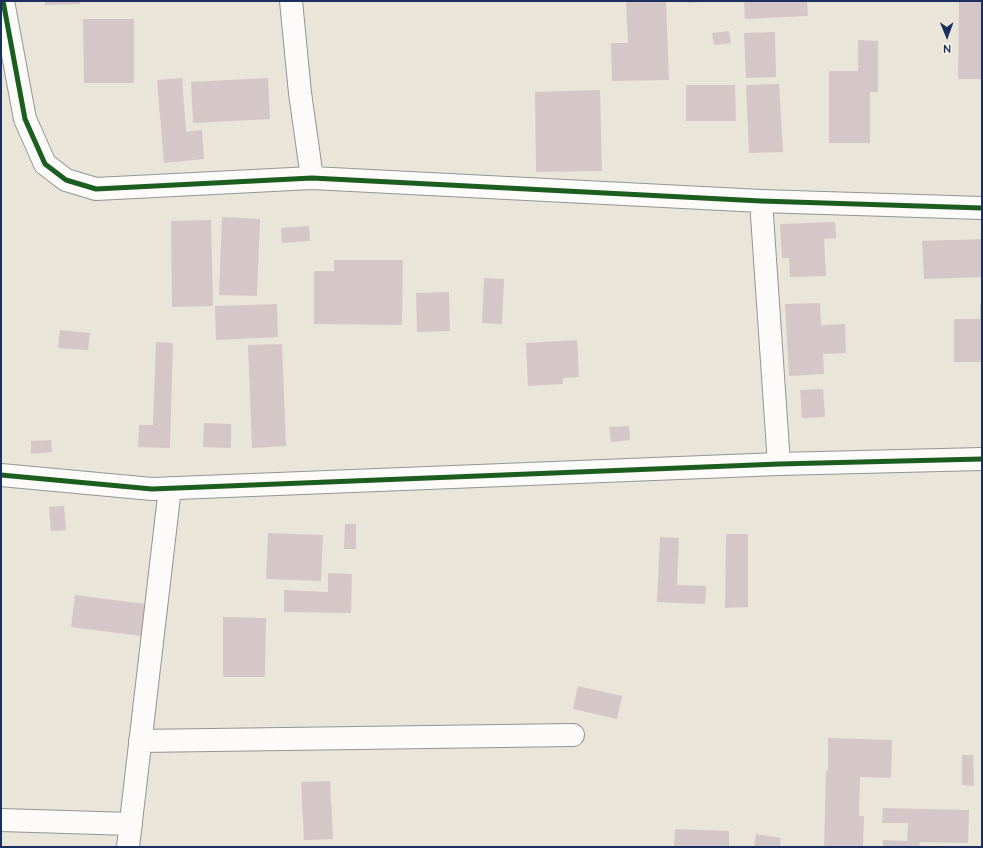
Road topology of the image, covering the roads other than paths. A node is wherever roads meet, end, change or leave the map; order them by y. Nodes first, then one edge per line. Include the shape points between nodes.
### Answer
1 (3, 1) edge
2 (291, 1) edge
3 (312, 178) junction
4 (761, 201) junction
5 (982, 208) edge
6 (982, 459) edge
7 (779, 464) junction
8 (1, 475) edge
9 (170, 488) junction
10 (573, 735) dead end
11 (140, 741) junction
12 (1, 820) edge
13 (131, 824) junction
14 (128, 847) edge

1 - 3 street via 25,119 45,164 66,180 96,189
2 - 3 street
3 - 4 street
4 - 5 street
4 - 7 street
6 - 7 street
7 - 9 street
8 - 9 street via 152,489
9 - 11 street
10 - 11 street
11 - 13 street
12 - 13 street
13 - 14 street

